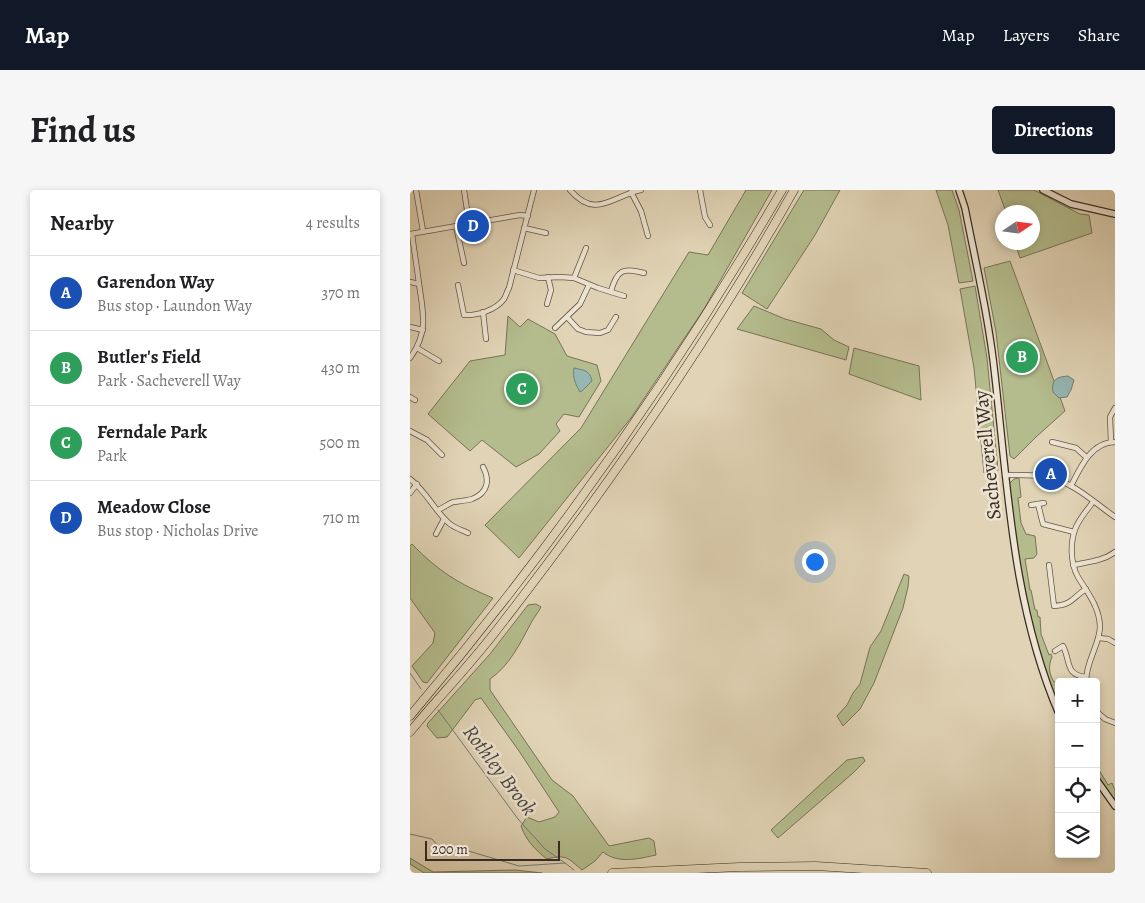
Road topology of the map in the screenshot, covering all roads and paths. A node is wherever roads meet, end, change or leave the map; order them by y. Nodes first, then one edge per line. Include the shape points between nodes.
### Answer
1 (416, 190) edge
2 (464, 190) edge
3 (534, 190) edge
4 (570, 190) edge
5 (641, 190) edge
6 (700, 190) edge
7 (782, 190) edge
8 (794, 190) edge
9 (959, 190) edge
10 (1043, 190) edge
11 (631, 192) junction
12 (1115, 214) edge
13 (528, 216) junction
14 (469, 223) junction
15 (710, 225) dead end
16 (456, 226) junction
17 (524, 228) junction
18 (424, 231) junction
19 (546, 232) dead end
20 (411, 234) edge
21 (648, 236) dead end
22 (586, 248) dead end
23 (464, 263) dead end
24 (513, 270) junction
25 (644, 272) dead end
26 (548, 277) junction
27 (574, 278) junction
28 (410, 282) edge
29 (419, 284) junction
30 (458, 285) dead end
31 (589, 285) junction
32 (611, 291) junction
33 (624, 296) dead end
34 (547, 304) dead end
35 (483, 312) junction
36 (567, 317) junction
37 (616, 317) dead end
38 (410, 327) edge
39 (555, 328) dead end
40 (423, 330) junction
41 (486, 338) dead end
42 (417, 348) junction
43 (410, 358) edge
44 (439, 361) dead end
45 (1115, 408) edge
46 (411, 428) edge
47 (1052, 442) dead end
48 (1113, 442) edge
49 (1059, 443) junction
50 (1058, 450) dead end
51 (442, 455) dead end
52 (1086, 457) junction
53 (483, 467) dead end
54 (1004, 475) junction
55 (410, 479) edge
56 (417, 484) junction
57 (1071, 486) junction
58 (410, 493) edge
59 (1093, 502) junction
60 (1044, 503) dead end
61 (1038, 504) junction
62 (1031, 505) dead end
63 (438, 510) junction
64 (1115, 516) edge
65 (444, 519) junction
66 (1074, 532) junction
67 (468, 533) dead end
68 (436, 534) dead end
69 (1115, 552) edge
70 (1073, 564) junction
71 (1049, 565) dead end
72 (1086, 589) junction
73 (1098, 638) junction
74 (1115, 643) edge
75 (1055, 651) dead end
76 (1083, 678) edge
77 (1086, 678) edge
78 (1055, 704) edge
79 (1100, 715) edge
80 (410, 716) edge
81 (1115, 723) edge
82 (410, 732) edge
83 (1100, 785) edge
84 (1115, 806) edge
85 (686, 870) junction
86 (612, 873) edge
87 (663, 873) edge
88 (927, 873) edge

1 - 18 street
2 - 14 street
3 - 13 street
4 - 11 street via 576,198 596,206
5 - 11 street
6 - 15 street
7 - 80 highway via 701,325 636,423 460,658
8 - 82 highway via 666,398 583,516 494,633
9 - 54 street, Sacheverell Way via 990,342
10 - 12 street via 1071,204
11 - 21 street
13 - 14 street
13 - 17 street
14 - 16 street
16 - 18 street
16 - 23 street
17 - 19 street
17 - 24 street
18 - 20 street
20 - 29 street
22 - 27 street
24 - 26 street via 539,278
24 - 35 street via 504,300
25 - 32 street via 630,270 618,274
26 - 27 street
26 - 34 street
27 - 31 street
28 - 29 street
29 - 40 street
30 - 35 street via 464,315
31 - 32 street
31 - 36 street via 580,304
32 - 33 street
35 - 41 street
36 - 37 street via 578,329 600,333 608,330
36 - 39 street
38 - 40 street
40 - 42 street
42 - 43 street
42 - 44 street
45 - 48 street via 1110,417
46 - 51 street
47 - 49 street
48 - 52 street via 1095,449
49 - 50 street
49 - 52 street via 1076,448
52 - 57 street
53 - 63 street via 488,475 484,490 474,499 450,503
54 - 57 street via 1047,477
54 - 78 street, Sacheverell Way via 1028,615 1041,667
55 - 56 street
56 - 58 street
56 - 63 street
57 - 59 street
59 - 64 street
59 - 66 street
60 - 61 street
61 - 62 street
61 - 66 street via 1043,524
63 - 65 street
65 - 67 street
65 - 68 street
66 - 70 street
69 - 70 street via 1109,559
70 - 72 street
71 - 72 street via 1054,606 1065,606
72 - 73 street via 1098,614
73 - 74 street
73 - 77 street via 1088,662
75 - 76 street via 1064,646 1072,673
79 - 81 street
83 - 84 street
85 - 86 highway
85 - 87 highway
85 - 88 highway via 816,866

